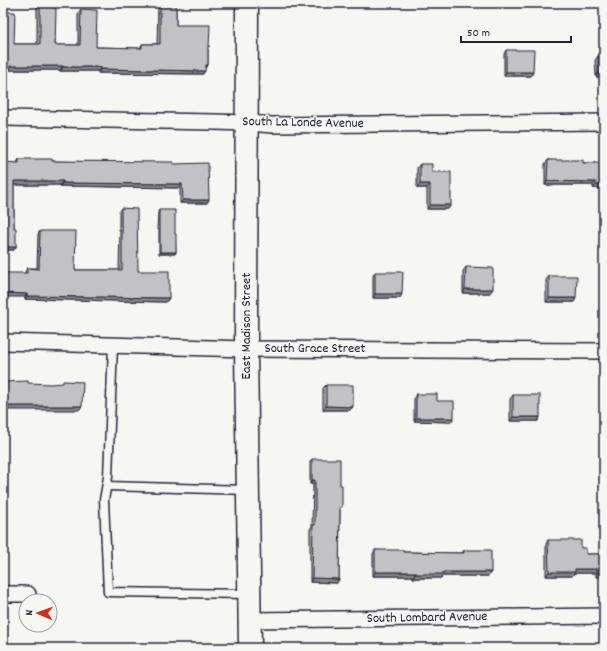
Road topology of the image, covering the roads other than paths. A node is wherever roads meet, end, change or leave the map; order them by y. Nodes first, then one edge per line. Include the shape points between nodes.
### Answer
1 (247, 3) edge
2 (3, 118) edge
3 (604, 122) edge
4 (248, 123) junction
5 (3, 342) edge
6 (113, 345) junction
7 (246, 349) junction
8 (604, 351) edge
9 (107, 486) junction
10 (248, 490) junction
11 (3, 594) edge
12 (18, 594) edge
13 (250, 594) junction
14 (604, 616) edge
15 (250, 620) junction
16 (250, 648) edge

1 - 4 street, East Madison Street
2 - 4 street, South La Londe Avenue
3 - 4 street, South La Londe Avenue via 272,125
4 - 7 street, East Madison Street
5 - 6 street, South Grace Street
6 - 7 street, South Grace Street
6 - 9 lane
7 - 8 street, South Grace Street
7 - 10 street, East Madison Street
9 - 10 lane
9 - 13 lane via 104,500 108,592
10 - 13 street, East Madison Street
11 - 12 street
13 - 15 street, East Madison Street
14 - 15 street, South Lombard Avenue
15 - 16 street, East Madison Street

